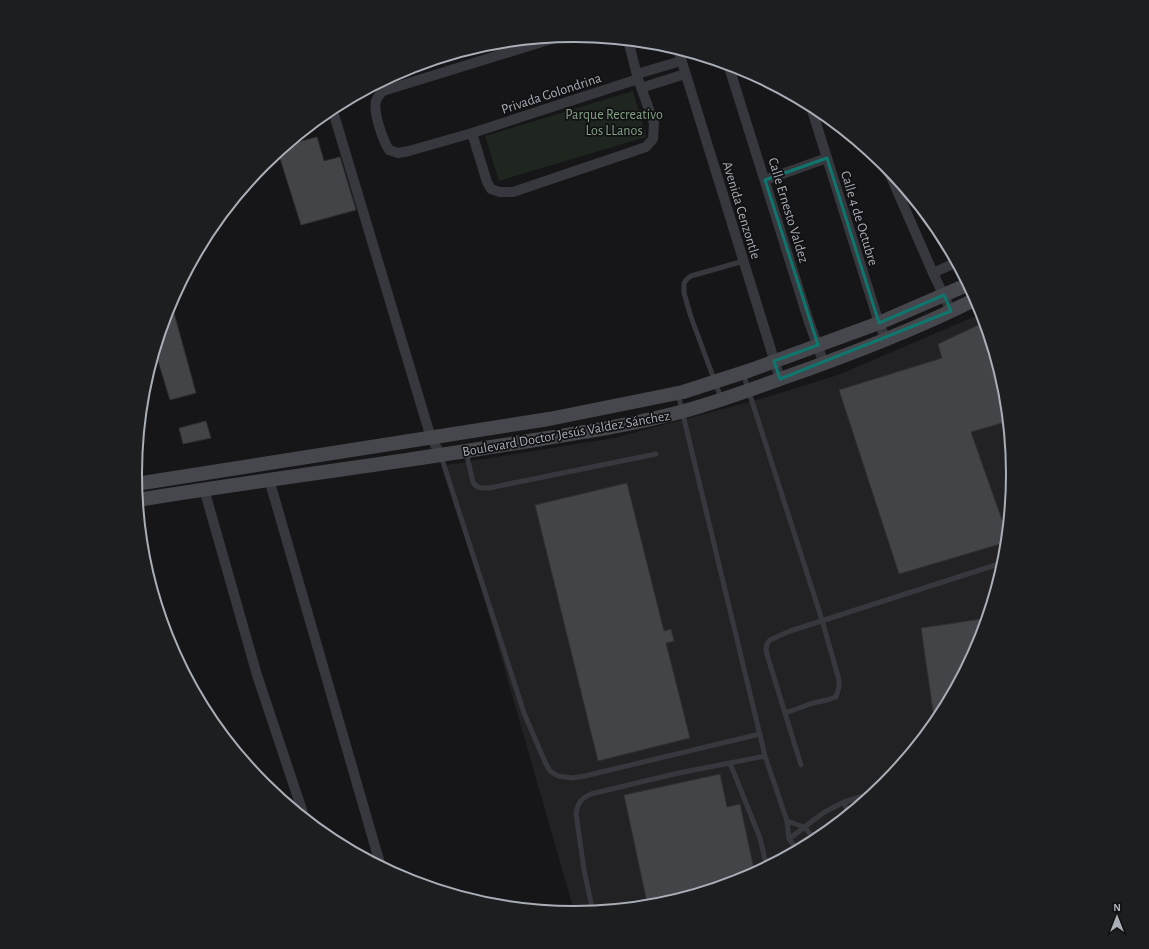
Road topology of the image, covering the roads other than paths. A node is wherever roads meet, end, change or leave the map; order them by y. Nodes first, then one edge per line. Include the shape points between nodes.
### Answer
1 (535, 44) edge
2 (630, 46) edge
3 (680, 55) edge
4 (681, 61) junction
5 (730, 71) edge
6 (685, 74) junction
7 (639, 80) junction
8 (813, 114) edge
9 (334, 115) edge
10 (472, 133) junction
11 (827, 158) junction
12 (765, 180) junction
13 (894, 183) edge
14 (744, 261) junction
15 (952, 264) edge
16 (933, 272) junction
17 (964, 286) edge
18 (944, 295) junction
19 (971, 302) edge
20 (951, 311) junction
21 (879, 323) junction
22 (886, 340) junction
23 (818, 345) junction
24 (774, 361) junction
25 (824, 364) junction
26 (743, 372) junction
27 (780, 379) junction
28 (715, 381) junction
29 (749, 390) junction
30 (678, 393) junction
31 (721, 399) junction
32 (683, 411) junction
33 (431, 438) junction
34 (466, 451) junction
35 (656, 454) dead end
36 (441, 455) junction
37 (269, 479) junction
38 (142, 483) edge
39 (204, 489) junction
40 (143, 499) edge
41 (998, 564) edge
42 (822, 620) junction
43 (785, 713) junction
44 (760, 734) junction
45 (765, 756) junction
46 (730, 763) junction
47 (801, 765) dead end
48 (864, 796) edge
49 (844, 802) junction
50 (847, 810) edge
51 (302, 811) edge
52 (787, 821) junction
53 (804, 827) junction
54 (812, 836) edge
55 (789, 839) junction
56 (795, 847) edge
57 (378, 859) edge
58 (766, 862) edge
59 (592, 906) edge

1 - 10 street, Privada Golondrina via 383,91 376,101 381,130 392,152 409,151
2 - 7 street
3 - 4 street, Avenida Cenzontle
4 - 6 street, Avenida Cenzontle
4 - 7 street, Privada Golondrina
5 - 12 street, Calle Ernesto Valdez
6 - 7 street, Privada Golondrina
6 - 14 street, Avenida Cenzontle
7 - 10 street, Privada Golondrina
7 - 10 street via 654,123 653,139 649,145 641,150 513,192 500,192 490,188
8 - 11 street, Calle 4 de Octubre
9 - 33 street
11 - 12 street
11 - 21 street, Calle 4 de Octubre
12 - 23 street, Calle Ernesto Valdez
13 - 16 street
14 - 24 street, Avenida Cenzontle
14 - 28 lane via 691,276 683,285 691,317
15 - 16 street
16 - 18 street
17 - 18 main road, Boulevard Doctor Jesús Valdez Sánchez
18 - 20 street
18 - 21 main road, Boulevard Doctor Jesús Valdez Sánchez
19 - 20 main road, Boulevard Doctor Jesús Valdez Sánchez
20 - 22 main road, Boulevard Doctor Jesús Valdez Sánchez
21 - 22 street, Calle 4 de Octubre
21 - 23 main road, Boulevard Doctor Jesús Valdez Sánchez
22 - 25 main road, Boulevard Doctor Jesús Valdez Sánchez
23 - 24 main road, Boulevard Doctor Jesús Valdez Sánchez
23 - 25 street, Calle Ernesto Valdez
24 - 26 main road, Boulevard Doctor Jesús Valdez Sánchez
24 - 27 street, Avenida Cenzontle
25 - 27 main road, Boulevard Doctor Jesús Valdez Sánchez
26 - 28 main road, Boulevard Doctor Jesús Valdez Sánchez
26 - 29 lane
27 - 29 main road, Boulevard Doctor Jesús Valdez Sánchez
28 - 30 main road, Boulevard Doctor Jesús Valdez Sánchez
28 - 31 lane
29 - 31 main road, Boulevard Doctor Jesús Valdez Sánchez
29 - 42 lane
30 - 32 lane
30 - 33 main road, Boulevard Doctor Jesús Valdez Sánchez via 549,420
31 - 32 main road, Boulevard Doctor Jesús Valdez Sánchez
32 - 34 main road, Boulevard Doctor Jesús Valdez Sánchez via 583,432
32 - 44 lane
33 - 36 street
33 - 38 main road, Boulevard Doctor Jesús Valdez Sánchez
34 - 35 lane via 473,482 480,488
34 - 36 main road, Boulevard Doctor Jesús Valdez Sánchez
36 - 37 main road, Boulevard Doctor Jesús Valdez Sánchez
36 - 44 lane via 524,713 550,771 563,777 585,776
37 - 39 main road, Boulevard Doctor Jesús Valdez Sánchez
37 - 57 street
39 - 40 main road, Boulevard Doctor Jesús Valdez Sánchez
39 - 51 street via 257,674
41 - 42 lane
42 - 43 lane via 783,634 767,644 766,650
42 - 43 lane via 839,680 838,693 831,699
43 - 47 lane
44 - 45 lane
45 - 46 lane
45 - 52 lane
46 - 58 lane via 760,838
46 - 59 lane via 591,794 580,801 576,813
48 - 49 lane
49 - 50 lane
49 - 53 lane
52 - 53 lane
52 - 55 lane
53 - 54 lane
53 - 55 lane
55 - 56 lane

